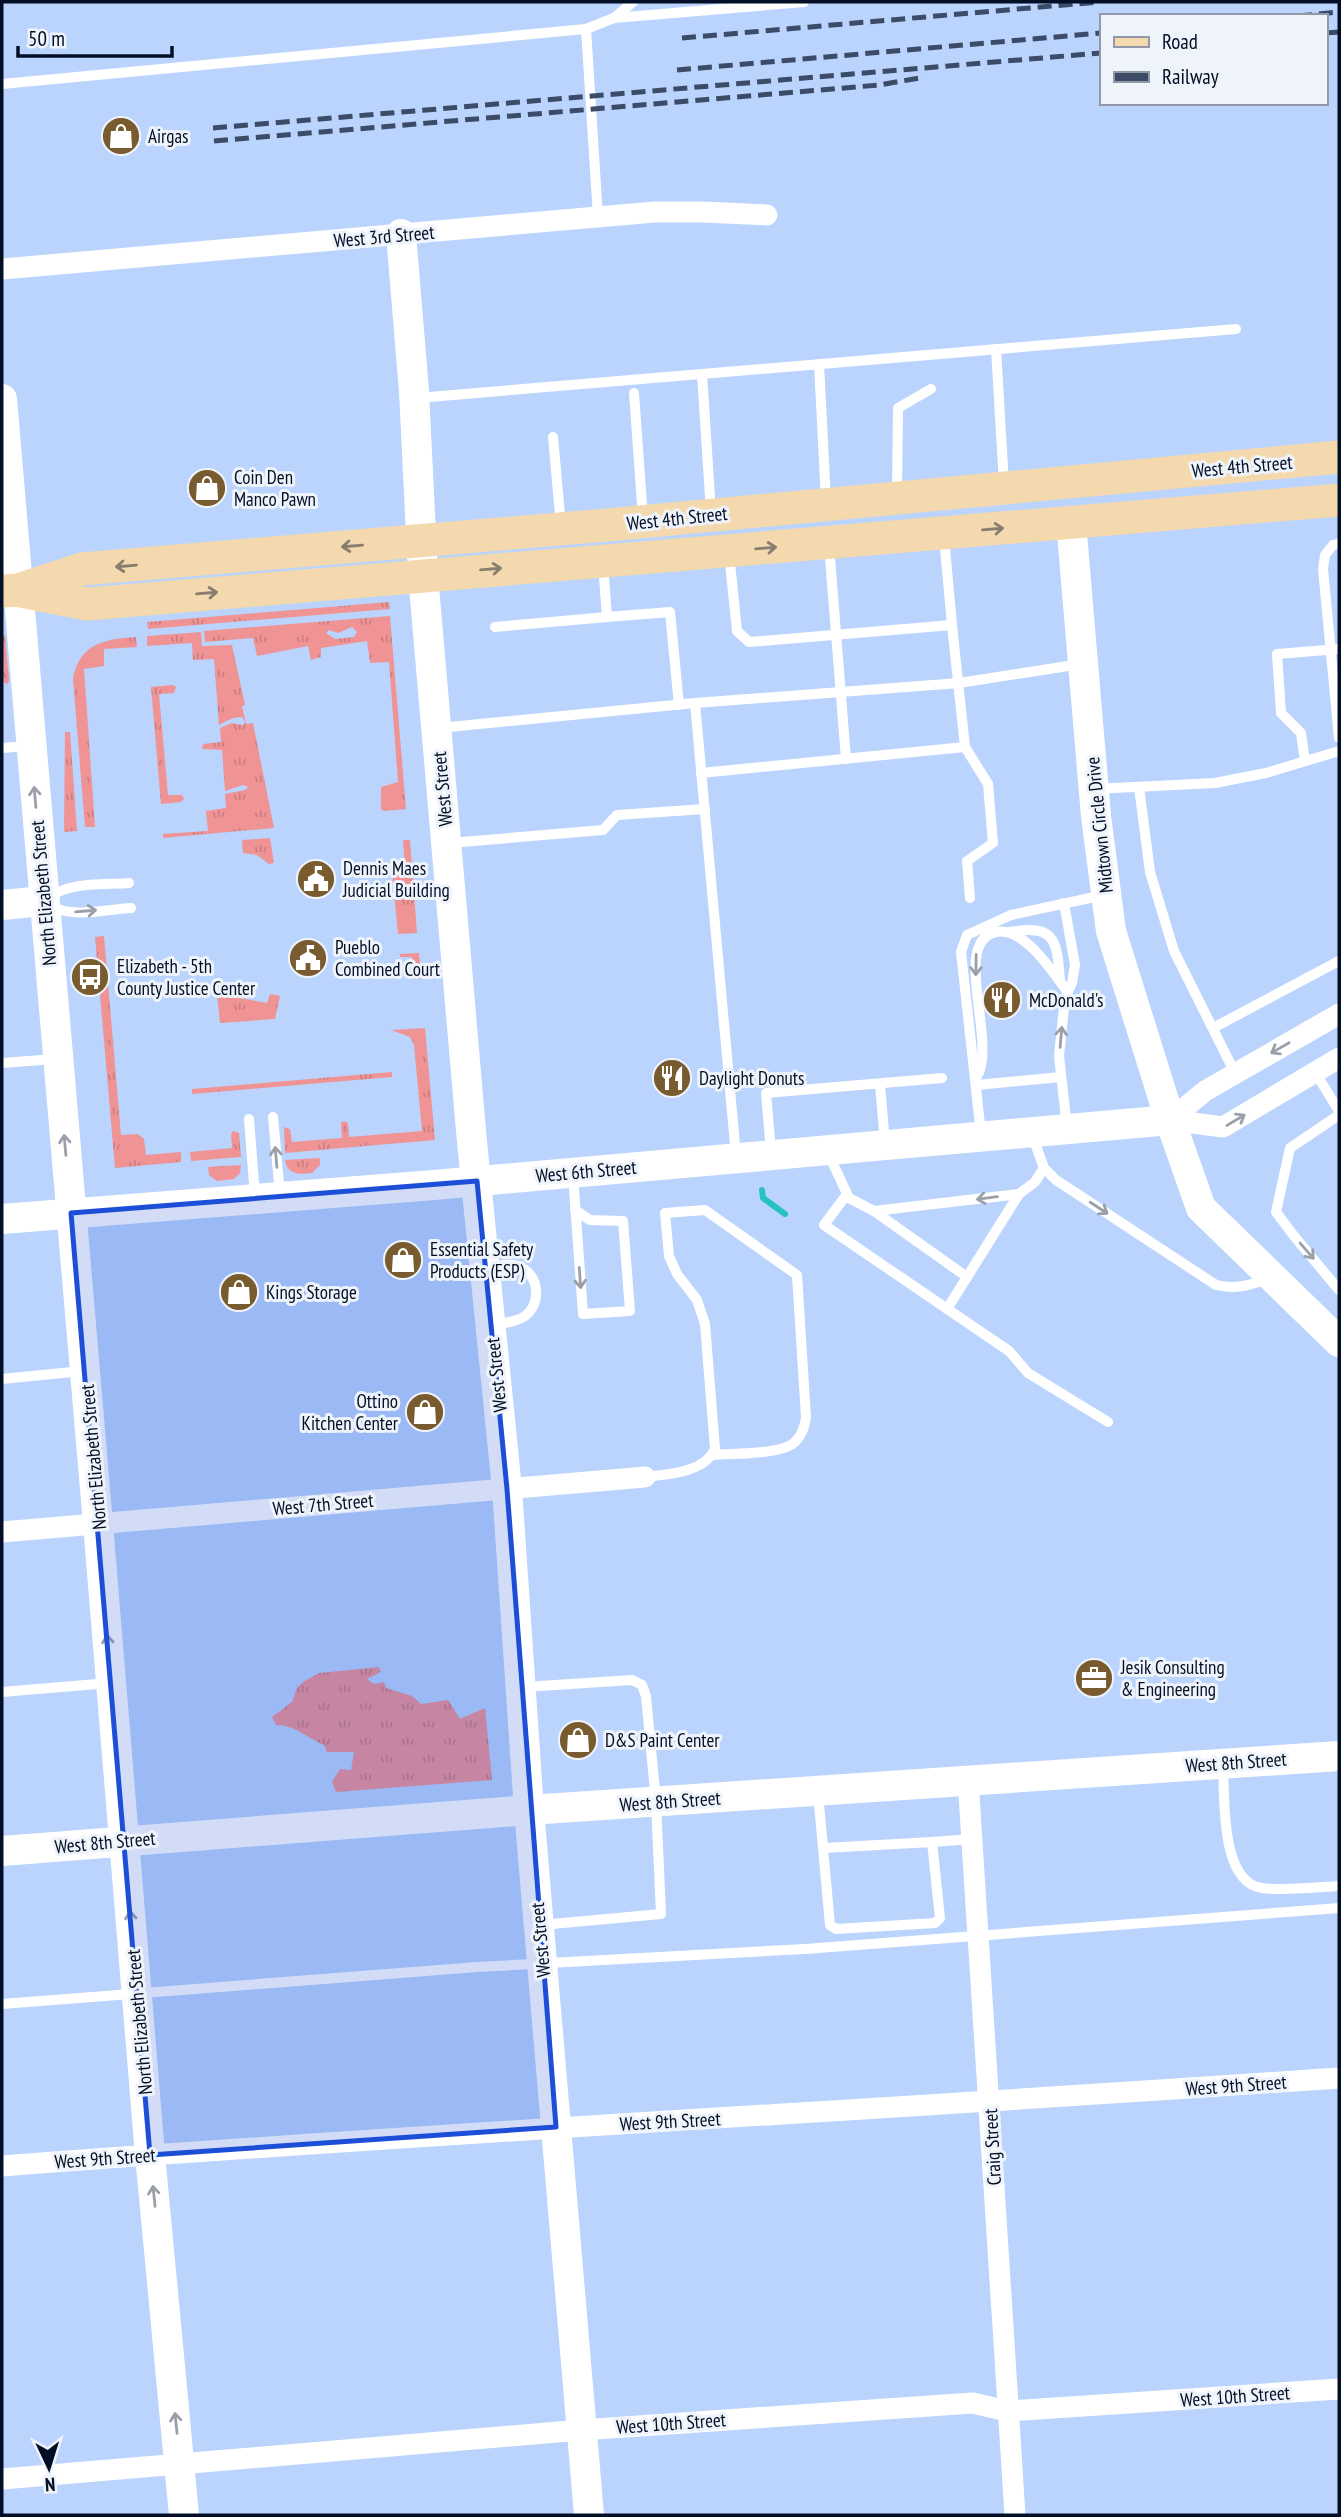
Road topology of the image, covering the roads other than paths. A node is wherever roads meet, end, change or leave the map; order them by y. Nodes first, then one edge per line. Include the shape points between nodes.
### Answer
1 (633, 2) edge
2 (798, 2) edge
3 (804, 2) edge
4 (614, 18) junction
5 (586, 29) junction
6 (2, 84) edge
7 (767, 215) dead end
8 (598, 217) junction
9 (401, 234) junction
10 (2, 269) edge
11 (1236, 329) dead end
12 (996, 349) junction
13 (819, 364) junction
14 (702, 374) junction
15 (931, 389) dead end
16 (634, 393) dead end
17 (414, 398) junction
18 (2, 400) edge
19 (553, 437) dead end
20 (1339, 457) edge
21 (1339, 478) edge
22 (1004, 487) junction
23 (897, 498) junction
24 (1339, 500) edge
25 (826, 504) junction
26 (711, 514) junction
27 (643, 521) junction
28 (1071, 522) junction
29 (561, 529) junction
30 (944, 533) junction
31 (420, 541) junction
32 (828, 542) junction
33 (1339, 544) edge
34 (729, 551) junction
35 (603, 561) junction
36 (422, 575) junction
37 (10, 591) edge
38 (607, 617) junction
39 (952, 625) junction
40 (495, 627) dead end
41 (835, 633) junction
42 (1335, 649) edge
43 (1084, 664) junction
44 (959, 683) junction
45 (840, 691) junction
46 (695, 703) junction
47 (678, 705) junction
48 (437, 729) junction
49 (1339, 738) edge
50 (16, 747) edge
51 (965, 747) junction
52 (1339, 751) edge
53 (846, 759) junction
54 (1305, 761) junction
55 (701, 773) junction
56 (1139, 787) junction
57 (1094, 789) junction
58 (705, 809) junction
59 (447, 843) junction
60 (129, 883) dead end
61 (1107, 895) junction
62 (970, 898) dead end
63 (44, 901) junction
64 (1064, 903) junction
65 (2, 905) edge
66 (131, 908) dead end
67 (1010, 932) junction
68 (1339, 961) edge
69 (1060, 981) junction
70 (1068, 992) junction
71 (1339, 1014) edge
72 (1213, 1028) junction
73 (1339, 1058) edge
74 (58, 1059) junction
75 (2, 1063) edge
76 (1315, 1072) junction
77 (1235, 1073) junction
78 (1061, 1077) junction
79 (942, 1078) dead end
80 (976, 1082) junction
81 (880, 1084) junction
82 (1339, 1113) edge
83 (272, 1116) dead end
84 (249, 1119) dead end
85 (1170, 1120) junction
86 (1067, 1130) junction
87 (1031, 1133) junction
88 (982, 1137) junction
89 (885, 1146) junction
90 (827, 1151) junction
91 (771, 1156) junction
92 (736, 1158) junction
93 (1044, 1168) junction
94 (572, 1173) junction
95 (477, 1181) junction
96 (847, 1194) junction
97 (1018, 1194) junction
98 (268, 1199) junction
99 (575, 1210) junction
100 (874, 1210) junction
101 (71, 1213) junction
102 (2, 1220) edge
103 (485, 1267) junction
104 (967, 1277) junction
105 (1273, 1277) junction
106 (1339, 1290) edge
107 (947, 1309) junction
108 (491, 1325) junction
109 (1339, 1342) edge
110 (85, 1370) junction
111 (2, 1379) edge
112 (1108, 1422) dead end
113 (713, 1455) junction
114 (644, 1480) joint
115 (507, 1489) junction
116 (98, 1524) junction
117 (2, 1532) edge
118 (111, 1683) junction
119 (521, 1688) junction
120 (2, 1692) edge
121 (1339, 1756) edge
122 (1223, 1763) junction
123 (968, 1779) junction
124 (818, 1791) junction
125 (656, 1802) junction
126 (529, 1810) junction
127 (972, 1839) junction
128 (125, 1840) junction
129 (932, 1842) junction
130 (824, 1848) junction
131 (2, 1851) edge
132 (1339, 1886) edge
133 (1339, 1909) edge
134 (539, 1925) junction
135 (978, 1934) junction
136 (542, 1964) junction
137 (137, 1995) junction
138 (2, 2004) edge
139 (1339, 2078) edge
140 (989, 2102) junction
141 (556, 2127) junction
142 (150, 2155) junction
143 (2, 2166) edge
144 (1339, 2389) edge
145 (1007, 2411) junction
146 (581, 2430) junction
147 (180, 2463) junction
148 (2, 2479) edge
149 (184, 2515) edge
150 (589, 2515) edge
151 (1015, 2515) edge

1 - 4 lane
2 - 3 lane
2 - 4 lane
4 - 5 lane
5 - 6 lane
5 - 8 lane
7 - 8 street, West 3rd Street via 702,212
8 - 9 street, West 3rd Street
9 - 10 street, West 3rd Street
9 - 17 street, West Street
11 - 12 lane
12 - 13 lane
12 - 22 lane
13 - 14 lane
13 - 25 lane
14 - 17 lane
14 - 26 lane
15 - 23 lane via 898,408
16 - 27 lane
17 - 31 street, West Street
18 - 37 street, North Elizabeth Street
19 - 29 lane
20 - 22 main road, West 4th Street
21 - 28 main road via 1089,500
22 - 23 main road, West 4th Street
23 - 25 main road, West 4th Street
24 - 28 main road, West 4th Street
25 - 26 main road, West 4th Street
26 - 27 main road, West 4th Street
27 - 29 main road, West 4th Street
30 -> 28 main road, West 4th Street
28 - 43 street, Midtown Circle Drive
29 - 31 main road, West 4th Street
30 - 32 main road, West 4th Street
30 - 39 lane
31 - 36 street, West Street
31 -> 37 main road, West 4th Street via 82,569
34 -> 32 main road, West 4th Street
32 - 41 lane
33 - 42 lane via 1325,555 1323,569
34 - 35 main road, West 4th Street
34 - 41 lane via 737,631 749,642
36 -> 35 main road, West 4th Street
35 - 38 lane
37 -> 36 main road, West 4th Street via 87,604
36 - 48 street, West Street
37 - 50 street, North Elizabeth Street
38 - 40 lane
38 - 47 lane via 670,612
39 - 41 lane
39 - 44 lane
41 - 45 lane
42 - 49 lane
42 - 54 lane via 1277,654 1281,713 1301,733
43 - 44 lane
43 - 57 street, Midtown Circle Drive
44 - 45 lane
44 - 51 lane
45 - 46 lane
45 - 53 lane
46 - 47 lane
46 - 55 lane
47 - 48 lane
48 - 59 street, West Street
63 -> 50 street, North Elizabeth Street
51 - 53 lane
51 - 62 lane via 988,784 993,843 967,861
52 - 54 lane
53 - 55 lane
54 - 56 lane via 1215,783
55 - 58 lane
56 - 57 lane
56 - 72 lane via 1150,872 1174,951
57 - 61 street, Midtown Circle Drive
58 - 59 lane via 617,815 603,830
58 - 92 lane
59 - 95 street, West Street
60 - 63 lane via 73,887
61 - 64 lane
61 - 85 street, Midtown Circle Drive via 1111,931
63 - 65 street
63 -> 66 lane via 66,912
63 - 74 street, North Elizabeth Street
64 - 70 lane via 1075,965
64 - 80 lane via 1011,915 967,935 961,952
67 - 69 lane
67 - 69 lane via 1040,930 1052,937
67 -> 80 lane via 985,936 977,948 984,1060
68 - 72 lane
69 - 70 lane
78 -> 70 lane via 1059,1056
71 -> 77 street
72 - 77 lane
73 - 76 street
74 - 75 lane
101 -> 74 street, North Elizabeth Street
76 - 82 lane
85 -> 76 street via 1223,1127
77 - 85 street
78 - 80 lane
78 - 86 lane
79 - 81 lane
80 - 88 lane
81 - 89 lane
81 - 91 lane via 766,1093
82 -> 106 lane via 1290,1148 1276,1212
98 -> 83 lane
84 - 98 lane
85 - 86 street, West 6th Street
85 - 105 street, Midtown Circle Drive via 1201,1208
86 - 87 street, West 6th Street
87 - 88 street, West 6th Street
87 - 93 lane
88 - 89 street, West 6th Street
89 - 90 street, West 6th Street
90 - 91 street, West 6th Street
90 - 96 lane
91 - 92 street, West 6th Street
92 - 94 street, West 6th Street
93 - 97 lane via 1035,1182
93 -> 105 lane via 1216,1285 1243,1288
94 - 95 street, West 6th Street
94 - 99 lane
95 - 98 street, West 6th Street
95 - 103 street, West Street
96 - 100 lane
96 - 107 lane via 824,1225
97 -> 100 lane
97 - 104 lane
98 - 101 street, West 6th Street
99 -> 99 lane via 583,1314 630,1311 623,1221 590,1220
100 - 104 lane
101 - 102 street, West 6th Street
101 - 110 street, North Elizabeth Street
103 - 108 street, West Street
103 - 108 lane via 522,1268 532,1277 536,1293 535,1306 523,1318
104 - 107 lane
105 - 109 street, Midtown Circle Drive
107 - 112 lane via 1009,1351 1028,1373
108 - 115 street, West Street
110 - 111 lane
110 - 116 street, North Elizabeth Street
113 - 113 lane via 705,1324 697,1300 669,1256 665,1213 705,1210 797,1275 805,1427 786,1447
113 - 114 lane via 698,1466
114 - 115 street, West 7th Street
115 - 116 street, West 7th Street
115 - 119 street, West Street
116 - 117 street, West 7th Street
118 -> 116 street, North Elizabeth Street
118 - 120 lane
118 - 128 street, North Elizabeth Street
119 - 125 lane via 632,1680 642,1685
119 - 126 street, West Street
121 - 122 street, West 8th Street
122 - 123 street, West 8th Street
122 - 132 lane via 1228,1847 1246,1882 1262,1888
123 - 124 street, West 8th Street
123 - 127 street, Craig Street
124 - 125 street, West 8th Street
124 - 130 lane
125 - 126 street, West 8th Street
125 - 134 lane via 661,1914
126 - 128 street, West 8th Street
126 - 134 street, West Street
127 - 129 lane
127 - 135 street, Craig Street
128 - 131 street, West 8th Street
137 -> 128 street, North Elizabeth Street
129 - 130 lane
129 - 130 lane via 940,1918 935,1923 848,1929 830,1925
133 - 135 lane
134 - 136 street, West Street
135 - 136 lane
135 - 140 street, Craig Street
136 - 137 lane
136 - 141 street, West Street
137 - 138 lane
137 - 142 street, North Elizabeth Street
139 - 140 street, West 9th Street
140 - 141 street, West 9th Street
140 - 145 street, Craig Street
141 - 142 street, West 9th Street
141 - 146 street, West Street
142 - 143 street, West 9th Street
147 -> 142 street, North Elizabeth Street
144 - 145 street, West 10th Street
145 - 146 street, West 10th Street via 973,2403
145 - 151 street, Craig Street
146 - 147 street, West 10th Street
146 - 150 street, West Street
147 - 148 street, West 10th Street
147 - 149 street, North Elizabeth Street

